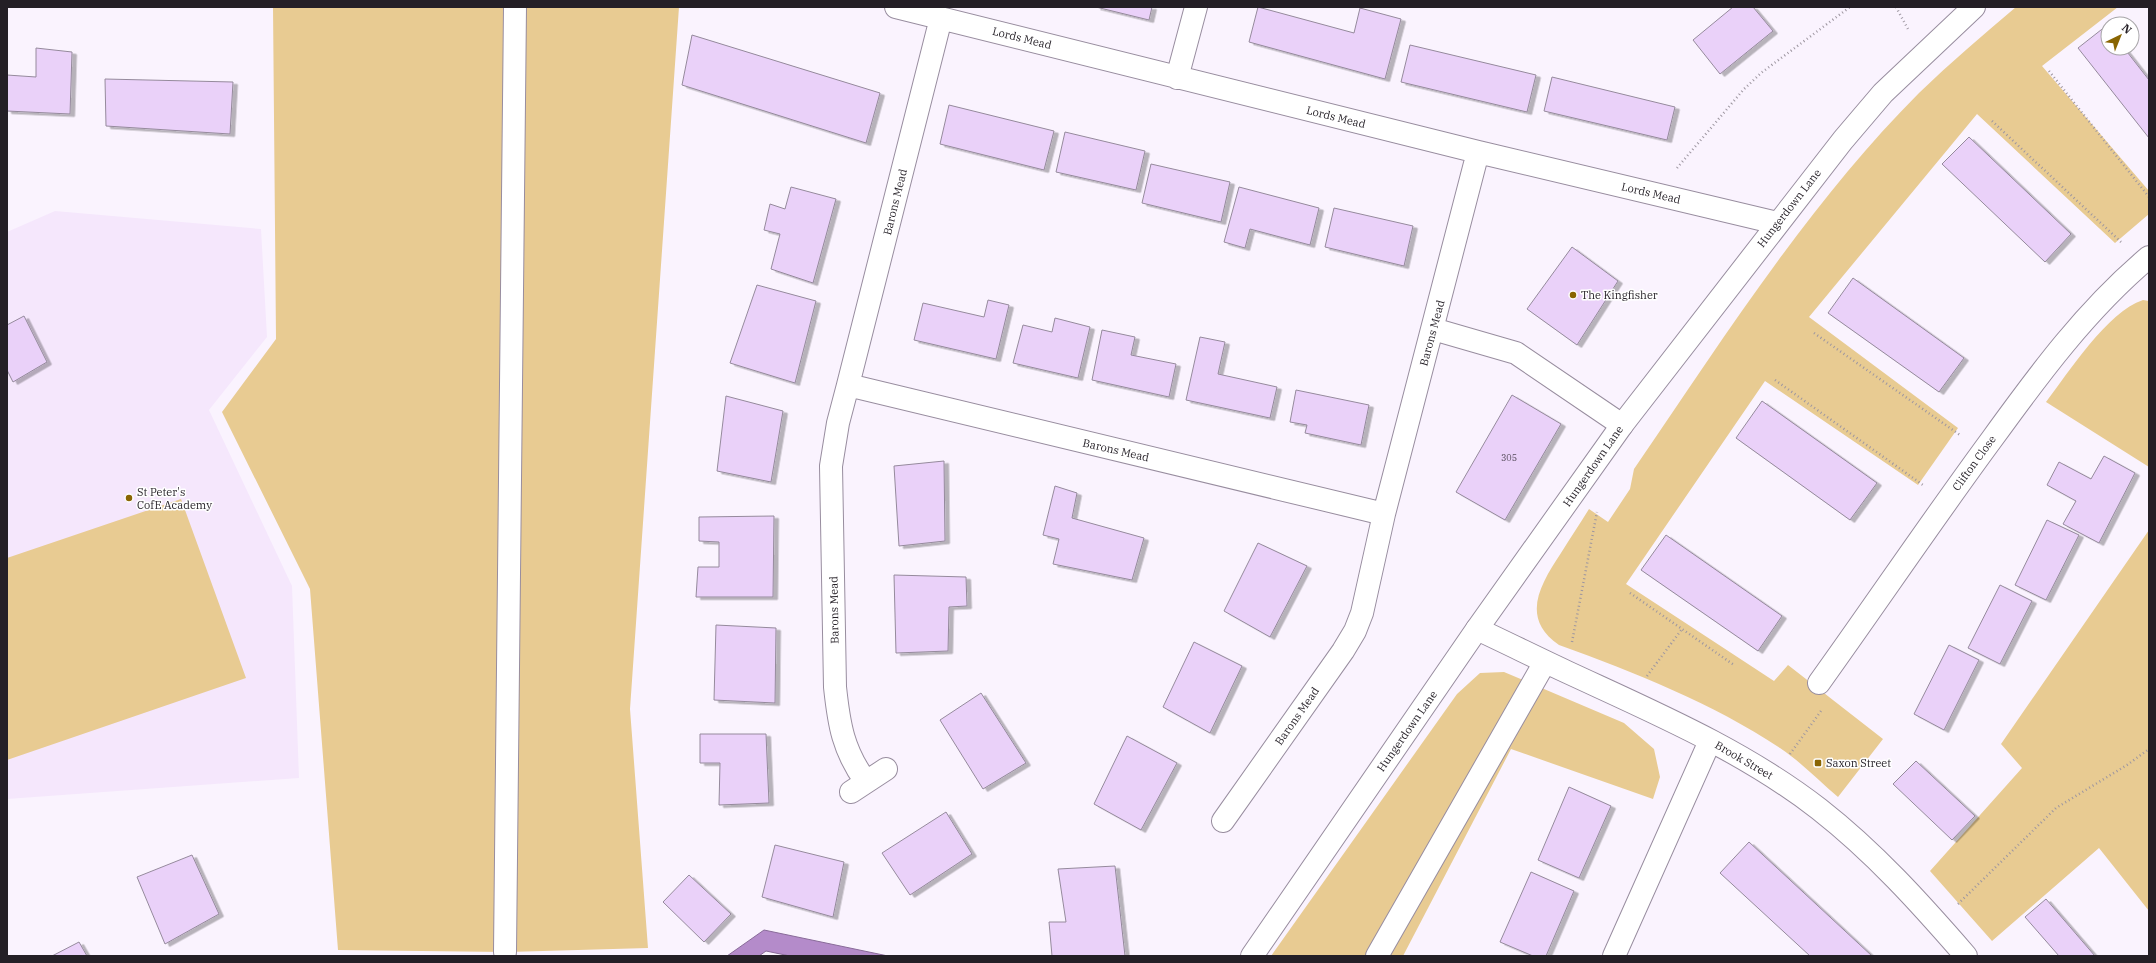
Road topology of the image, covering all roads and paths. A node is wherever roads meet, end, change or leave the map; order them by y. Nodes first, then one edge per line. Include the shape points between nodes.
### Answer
1 (515, 7) edge
2 (896, 7) edge
3 (1196, 7) edge
4 (1850, 7) edge
5 (1974, 7) edge
6 (941, 18) junction
7 (2049, 71) dead end
8 (1177, 78) junction
9 (1992, 121) dead end
10 (1478, 152) junction
11 (1667, 196) junction
12 (2149, 197) edge
13 (1777, 223) junction
14 (2147, 259) edge
15 (1433, 329) junction
16 (1814, 333) dead end
17 (1775, 380) dead end
18 (848, 386) junction
19 (1622, 425) junction
20 (1983, 451) junction
21 (1587, 475) junction
22 (1947, 501) junction
23 (1384, 514) junction
24 (1630, 593) dead end
25 (1682, 628) junction
26 (1477, 629) junction
27 (1545, 662) junction
28 (1734, 665) dead end
29 (1566, 672) junction
30 (1819, 683) joint
31 (1629, 700) junction
32 (1710, 741) junction
33 (2149, 749) edge
34 (886, 769) dead end
35 (1774, 778) junction
36 (1223, 821) dead end
37 (1938, 924) junction
38 (505, 952) dead end
39 (1252, 956) edge
40 (1377, 956) edge
41 (1614, 956) edge
42 (1966, 956) edge

1 - 38 street
2 - 6 street, Lords Mead
3 - 8 street
4 - 11 path via 1761,73 1744,89 1673,174
5 - 13 street, Hungerdown Lane via 1883,93
6 - 8 street, Lords Mead
6 - 18 street, Barons Mead
7 - 12 path
8 - 10 street, Lords Mead
9 - 14 path
10 - 11 street, Lords Mead
10 - 15 street, Barons Mead
11 - 13 street, Lords Mead
13 - 19 street, Hungerdown Lane
14 - 20 street, Clifton Close via 2089,314 2037,377
15 - 19 street via 1516,353
15 - 23 street, Barons Mead
16 - 20 path
17 - 22 path
18 - 23 street, Barons Mead
18 - 34 street, Barons Mead via 838,423 831,466 838,721 858,787
19 - 21 street, Hungerdown Lane
20 - 22 street, Clifton Close
21 - 26 street, Hungerdown Lane
21 - 29 path via 1602,487
22 - 30 street, Clifton Close
23 - 36 street, Barons Mead via 1365,601 1355,631
24 - 25 path
25 - 28 path
25 - 31 path
26 - 27 street, Brook Street
26 - 39 street, Hungerdown Lane
27 - 29 street, Brook Street
27 - 40 street
29 - 31 street, Brook Street
30 - 35 path via 1831,698
31 - 32 street, Brook Street
32 - 35 street, Brook Street
32 - 41 street
33 - 37 path via 2127,766 2056,808
35 - 37 street, Brook Street via 1818,808 1862,844 1903,884
37 - 42 street, Brook Street

